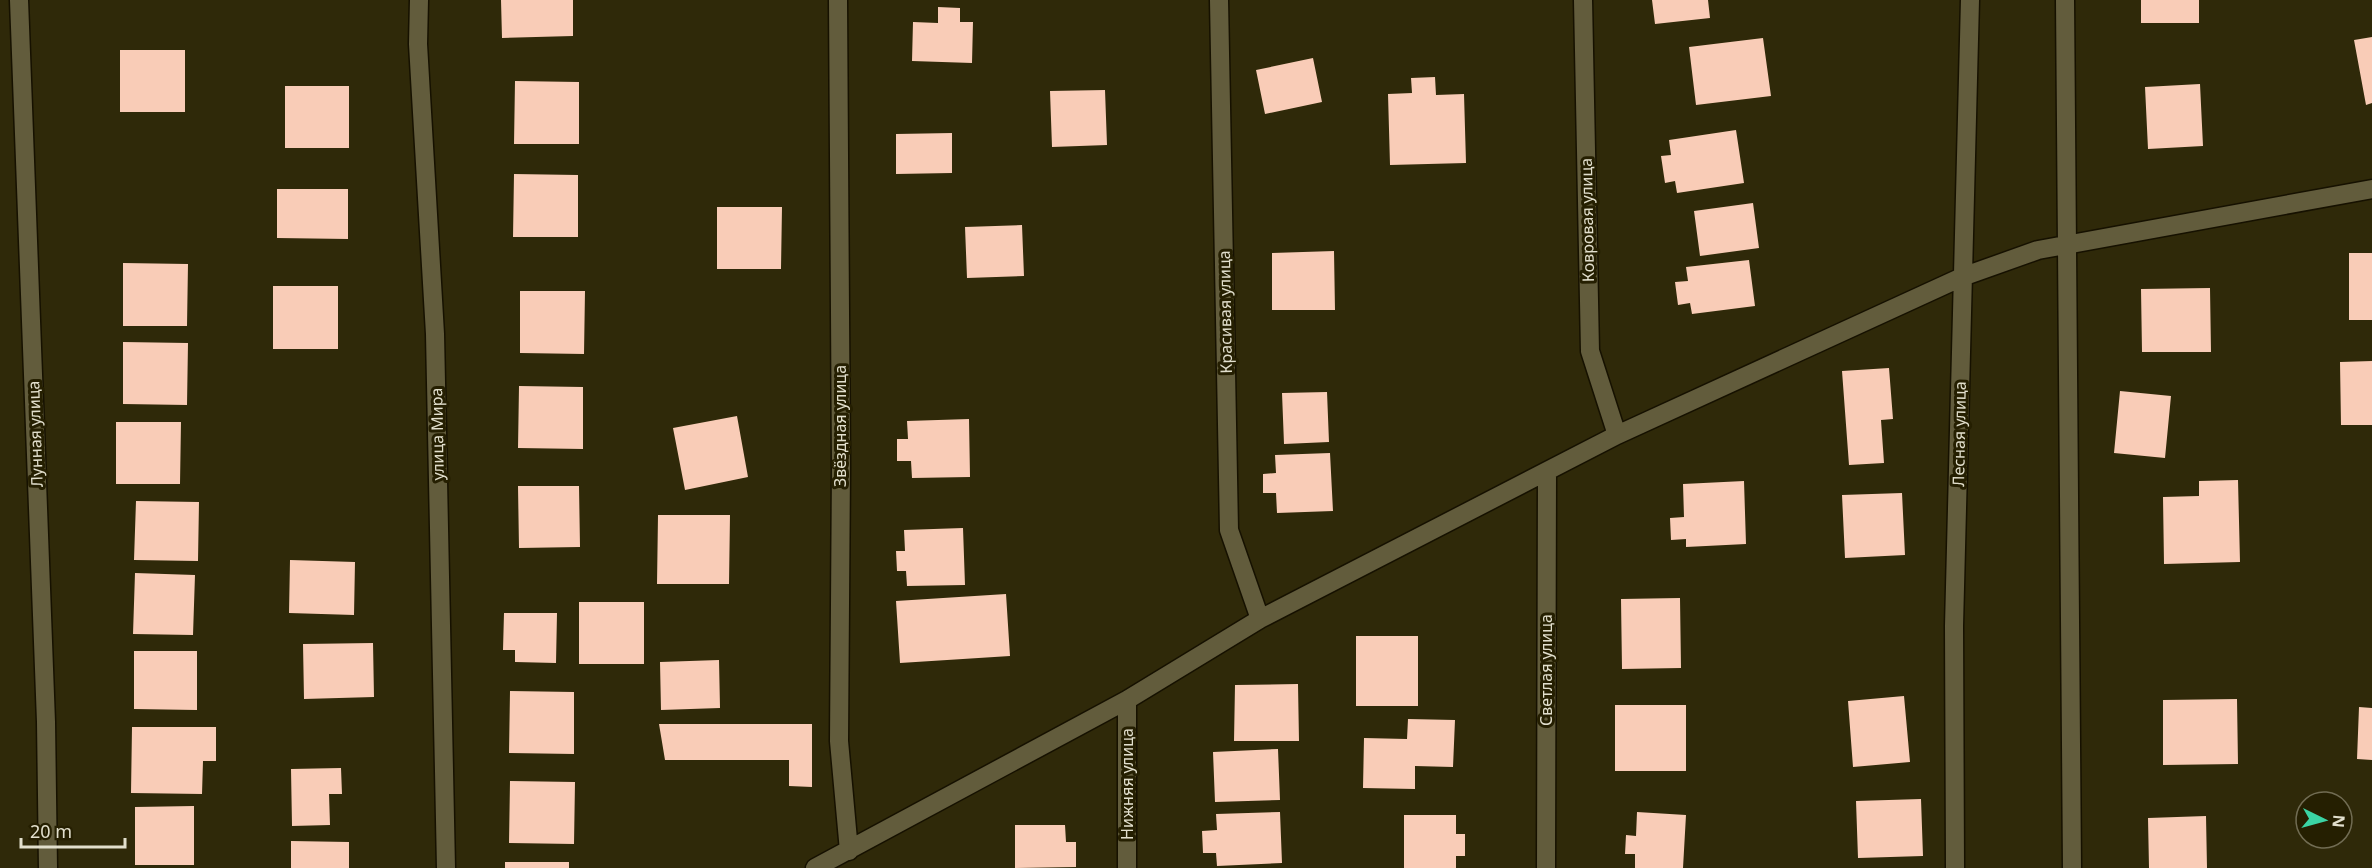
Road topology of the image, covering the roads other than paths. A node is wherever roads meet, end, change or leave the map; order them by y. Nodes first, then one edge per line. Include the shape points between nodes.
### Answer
1 (19, 0) edge
2 (419, 0) edge
3 (838, 0) edge
4 (1219, 0) edge
5 (1583, 0) edge
6 (1970, 0) edge
7 (2064, 0) edge
8 (2372, 189) edge
9 (2068, 244) junction
10 (1962, 277) junction
11 (1617, 435) junction
12 (1547, 473) junction
13 (1260, 619) junction
14 (1127, 700) junction
15 (849, 851) junction
16 (48, 868) edge
17 (446, 868) edge
18 (815, 868) edge
19 (1127, 868) edge
20 (1546, 868) edge
21 (1955, 868) edge
22 (2072, 868) edge

1 - 16 street, Лунная улица
2 - 17 street, улица Мира via 418,44 435,334
3 - 15 street, Звёздная улица via 839,741
4 - 13 street, Красивая улица via 1228,530
5 - 11 street, Ковровая улица via 1590,351
6 - 10 street, Лесная улица
7 - 9 street
8 - 9 street
9 - 10 street via 2038,250
9 - 22 street
10 - 11 street
10 - 21 street, Лесная улица via 1954,626
11 - 12 street
12 - 13 street
12 - 20 street, Светлая улица
13 - 14 street
14 - 15 street
14 - 19 street, Нижняя улица
15 - 18 street

